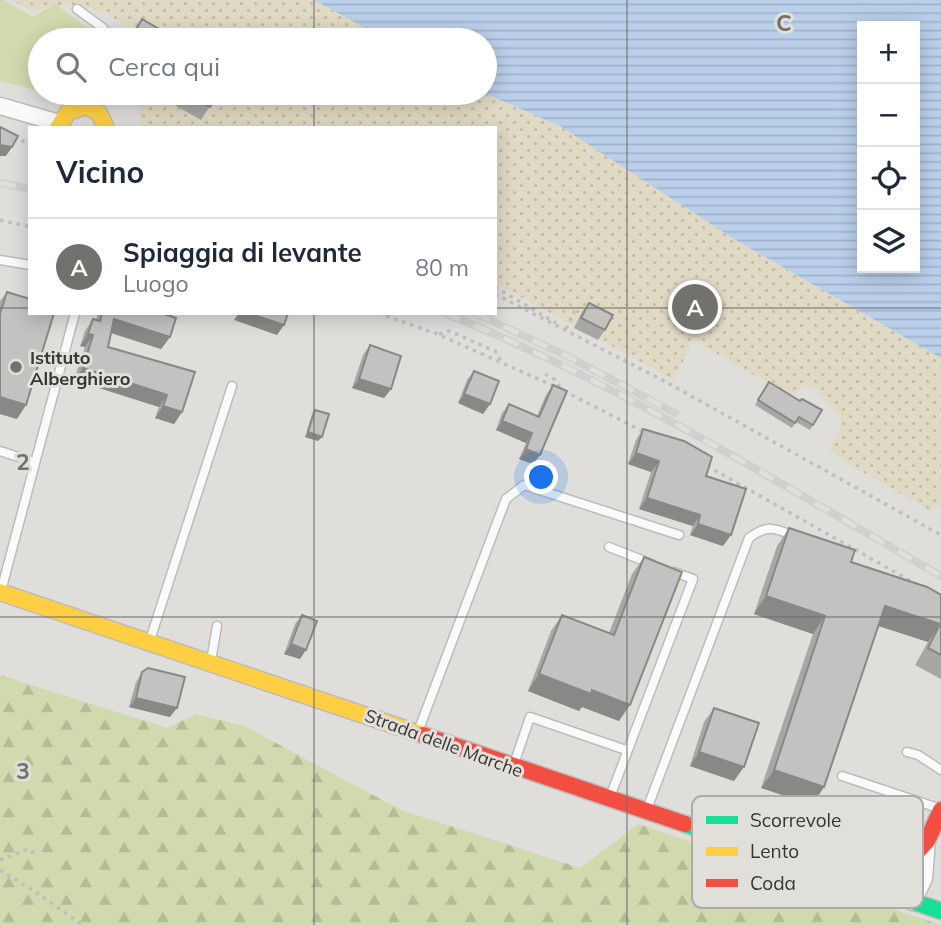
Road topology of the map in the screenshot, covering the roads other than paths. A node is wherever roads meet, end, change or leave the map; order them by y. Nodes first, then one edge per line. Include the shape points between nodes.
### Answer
1 (78, 9) dead end
2 (103, 28) edge
3 (78, 105) edge
4 (93, 105) edge
5 (0, 106) edge
6 (59, 125) edge
7 (105, 126) edge
8 (0, 260) edge
9 (28, 265) edge
10 (74, 315) edge
11 (232, 386) dead end
12 (0, 451) edge
13 (34, 462) junction
14 (679, 535) dead end
15 (802, 539) edge
16 (609, 547) dead end
17 (657, 565) edge
18 (669, 570) edge
19 (0, 593) edge
20 (217, 626) dead end
21 (150, 642) junction
22 (211, 664) junction
23 (418, 732) junction
24 (626, 750) junction
25 (908, 752) dead end
26 (513, 768) junction
27 (941, 770) edge
28 (842, 776) dead end
29 (902, 796) edge
30 (609, 800) junction
31 (923, 803) edge
32 (941, 809) edge
33 (646, 812) junction
34 (692, 827) edge
35 (927, 841) junction
36 (923, 845) edge
37 (923, 880) edge
38 (923, 905) edge
39 (941, 911) edge

1 - 2 lane
3 - 6 main road
4 - 7 main road
5 - 6 street
8 - 9 lane
10 - 13 lane
11 - 21 lane
12 - 13 lane
13 - 19 lane
14 - 23 lane via 524,485 506,499
15 - 33 lane via 777,529 761,529 750,538
16 - 17 lane
18 - 24 lane via 693,579
19 - 21 main road, Strada delle Marche
20 - 22 lane
21 - 22 main road, Strada delle Marche
22 - 23 main road, Strada delle Marche
23 - 26 main road, Strada delle Marche
24 - 26 lane via 530,717
24 - 30 lane
25 - 27 lane
26 - 30 main road, Strada delle Marche
28 - 29 lane
30 - 33 main road, Strada delle Marche
31 - 32 lane
32 - 35 main road
33 - 34 main road, Strada delle Marche
35 - 36 main road
35 - 37 street
38 - 39 main road, Strada delle Marche

